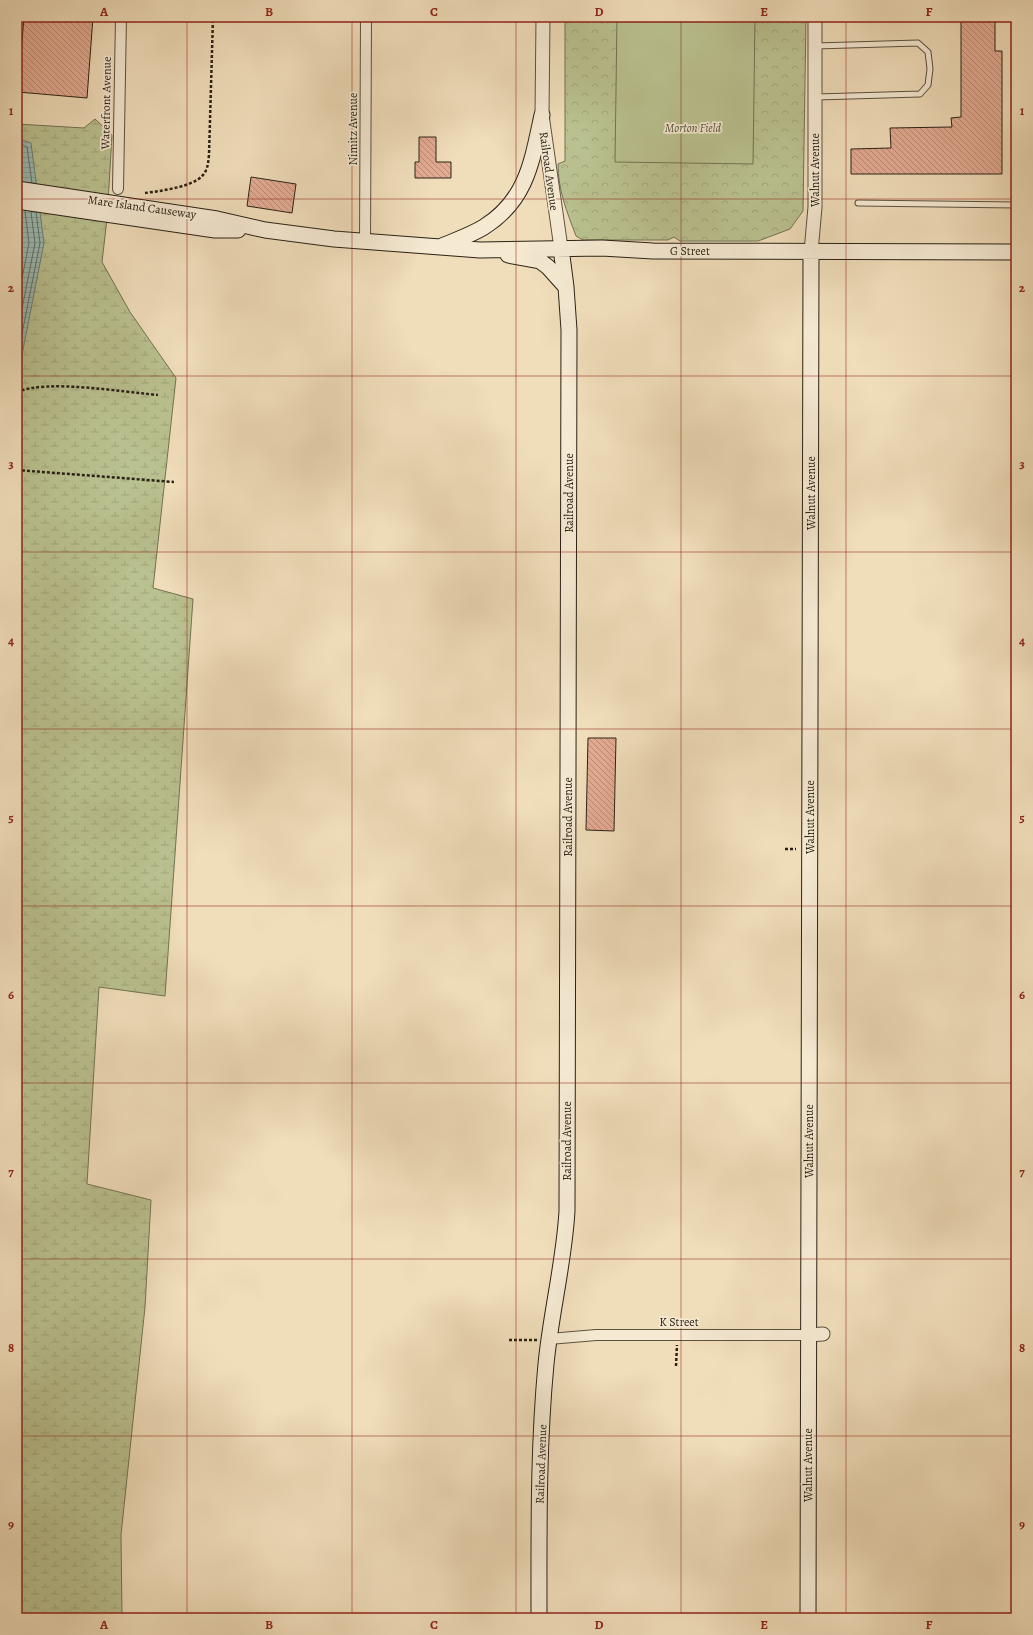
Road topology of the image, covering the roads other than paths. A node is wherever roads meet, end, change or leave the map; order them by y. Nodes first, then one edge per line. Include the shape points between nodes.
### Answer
1 (121, 17) edge
2 (366, 17) edge
3 (543, 17) edge
4 (815, 17) edge
5 (815, 46) junction
6 (815, 97) junction
7 (542, 115) junction
8 (17, 189) edge
9 (118, 189) dead end
10 (17, 201) edge
11 (858, 203) dead end
12 (1016, 205) edge
13 (216, 224) junction
14 (365, 241) junction
15 (440, 247) junction
16 (561, 248) junction
17 (480, 250) junction
18 (812, 252) junction
19 (1016, 252) edge
20 (566, 287) junction
21 (816, 1334) junction
22 (549, 1340) junction
23 (539, 1618) edge
24 (808, 1618) edge

1 - 9 street, Waterfront Avenue
2 - 14 street, Nimitz Avenue
3 - 7 street, Railroad Avenue
4 - 5 street, Walnut Avenue
5 - 6 street, Walnut Avenue
5 - 6 lane via 918,43 928,52 930,70 928,85 920,94
6 - 18 street, Walnut Avenue via 815,207
7 - 15 main road via 529,168 514,200 506,210 483,227
7 - 16 street, Railroad Avenue
8 - 13 main road, Mare Island Causeway
10 - 13 main road, Mare Island Causeway
11 - 12 lane
13 - 14 main road, Mare Island Causeway
14 - 15 main road, G Street
15 - 17 main road, G Street
16 - 17 main road, G Street
16 - 18 main road, G Street
16 - 20 main road, Railroad Avenue
17 - 20 main road via 540,261
18 - 19 main road, G Street
18 - 21 main road, Walnut Avenue
20 - 22 main road, Railroad Avenue via 569,330 567,1211 562,1264
21 - 22 street, K Street via 596,1335
21 - 24 main road, Walnut Avenue
22 - 23 main road, Railroad Avenue via 540,1461

